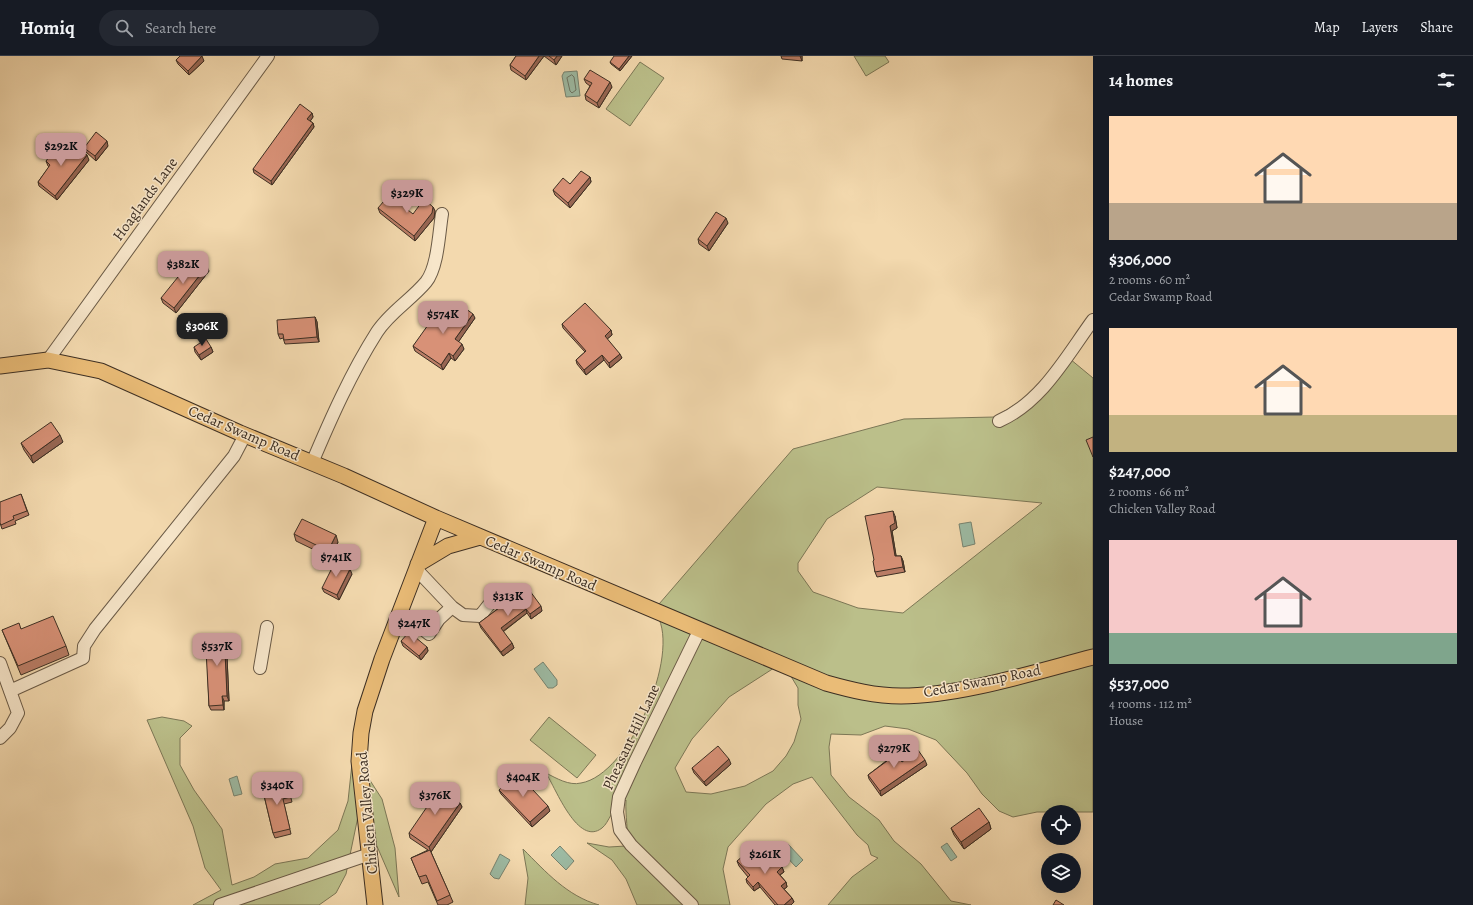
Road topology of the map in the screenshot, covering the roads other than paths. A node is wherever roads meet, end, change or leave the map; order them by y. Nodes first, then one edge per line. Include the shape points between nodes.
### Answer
1 (268, 56) edge
2 (442, 214) dead end
3 (1093, 320) edge
4 (48, 360) junction
5 (0, 366) edge
6 (998, 421) dead end
7 (245, 435) junction
8 (312, 463) junction
9 (436, 518) junction
10 (480, 537) junction
11 (417, 567) junction
12 (499, 592) dead end
13 (452, 607) junction
14 (398, 617) junction
15 (267, 627) dead end
16 (699, 631) junction
17 (1093, 657) edge
18 (0, 663) edge
19 (260, 668) dead end
20 (10, 691) junction
21 (0, 738) edge
22 (370, 854) junction
23 (220, 905) edge
24 (375, 905) edge
25 (692, 905) edge

1 - 4 street, Hoaglands Lane
2 - 8 street via 434,266 427,281 388,317 378,332 350,380
3 - 6 street via 1039,393 1012,415
4 - 5 main road, Cedar Swamp Road
4 - 7 main road, Cedar Swamp Road via 101,371
7 - 8 main road, Cedar Swamp Road
7 - 20 street via 234,456 95,629 84,646 83,658
8 - 9 main road, Cedar Swamp Road
9 - 10 main road, Cedar Swamp Road
9 - 11 main road, Chicken Valley Road
10 - 11 main road via 448,546
10 - 16 main road, Cedar Swamp Road
11 - 13 street
11 - 14 main road, Chicken Valley Road
12 - 13 street via 480,616 462,615
13 - 14 street via 439,619 429,634 415,623
14 - 22 main road, Chicken Valley Road via 365,711 362,733 359,761
15 - 19 street
16 - 17 main road, Cedar Swamp Road via 826,683 861,692 901,696 967,688
16 - 25 street, Pheasant Hill Lane via 619,797 617,812 620,830 630,845
18 - 20 street
20 - 21 street via 18,713 10,728
22 - 23 street
22 - 24 main road, Chicken Valley Road

